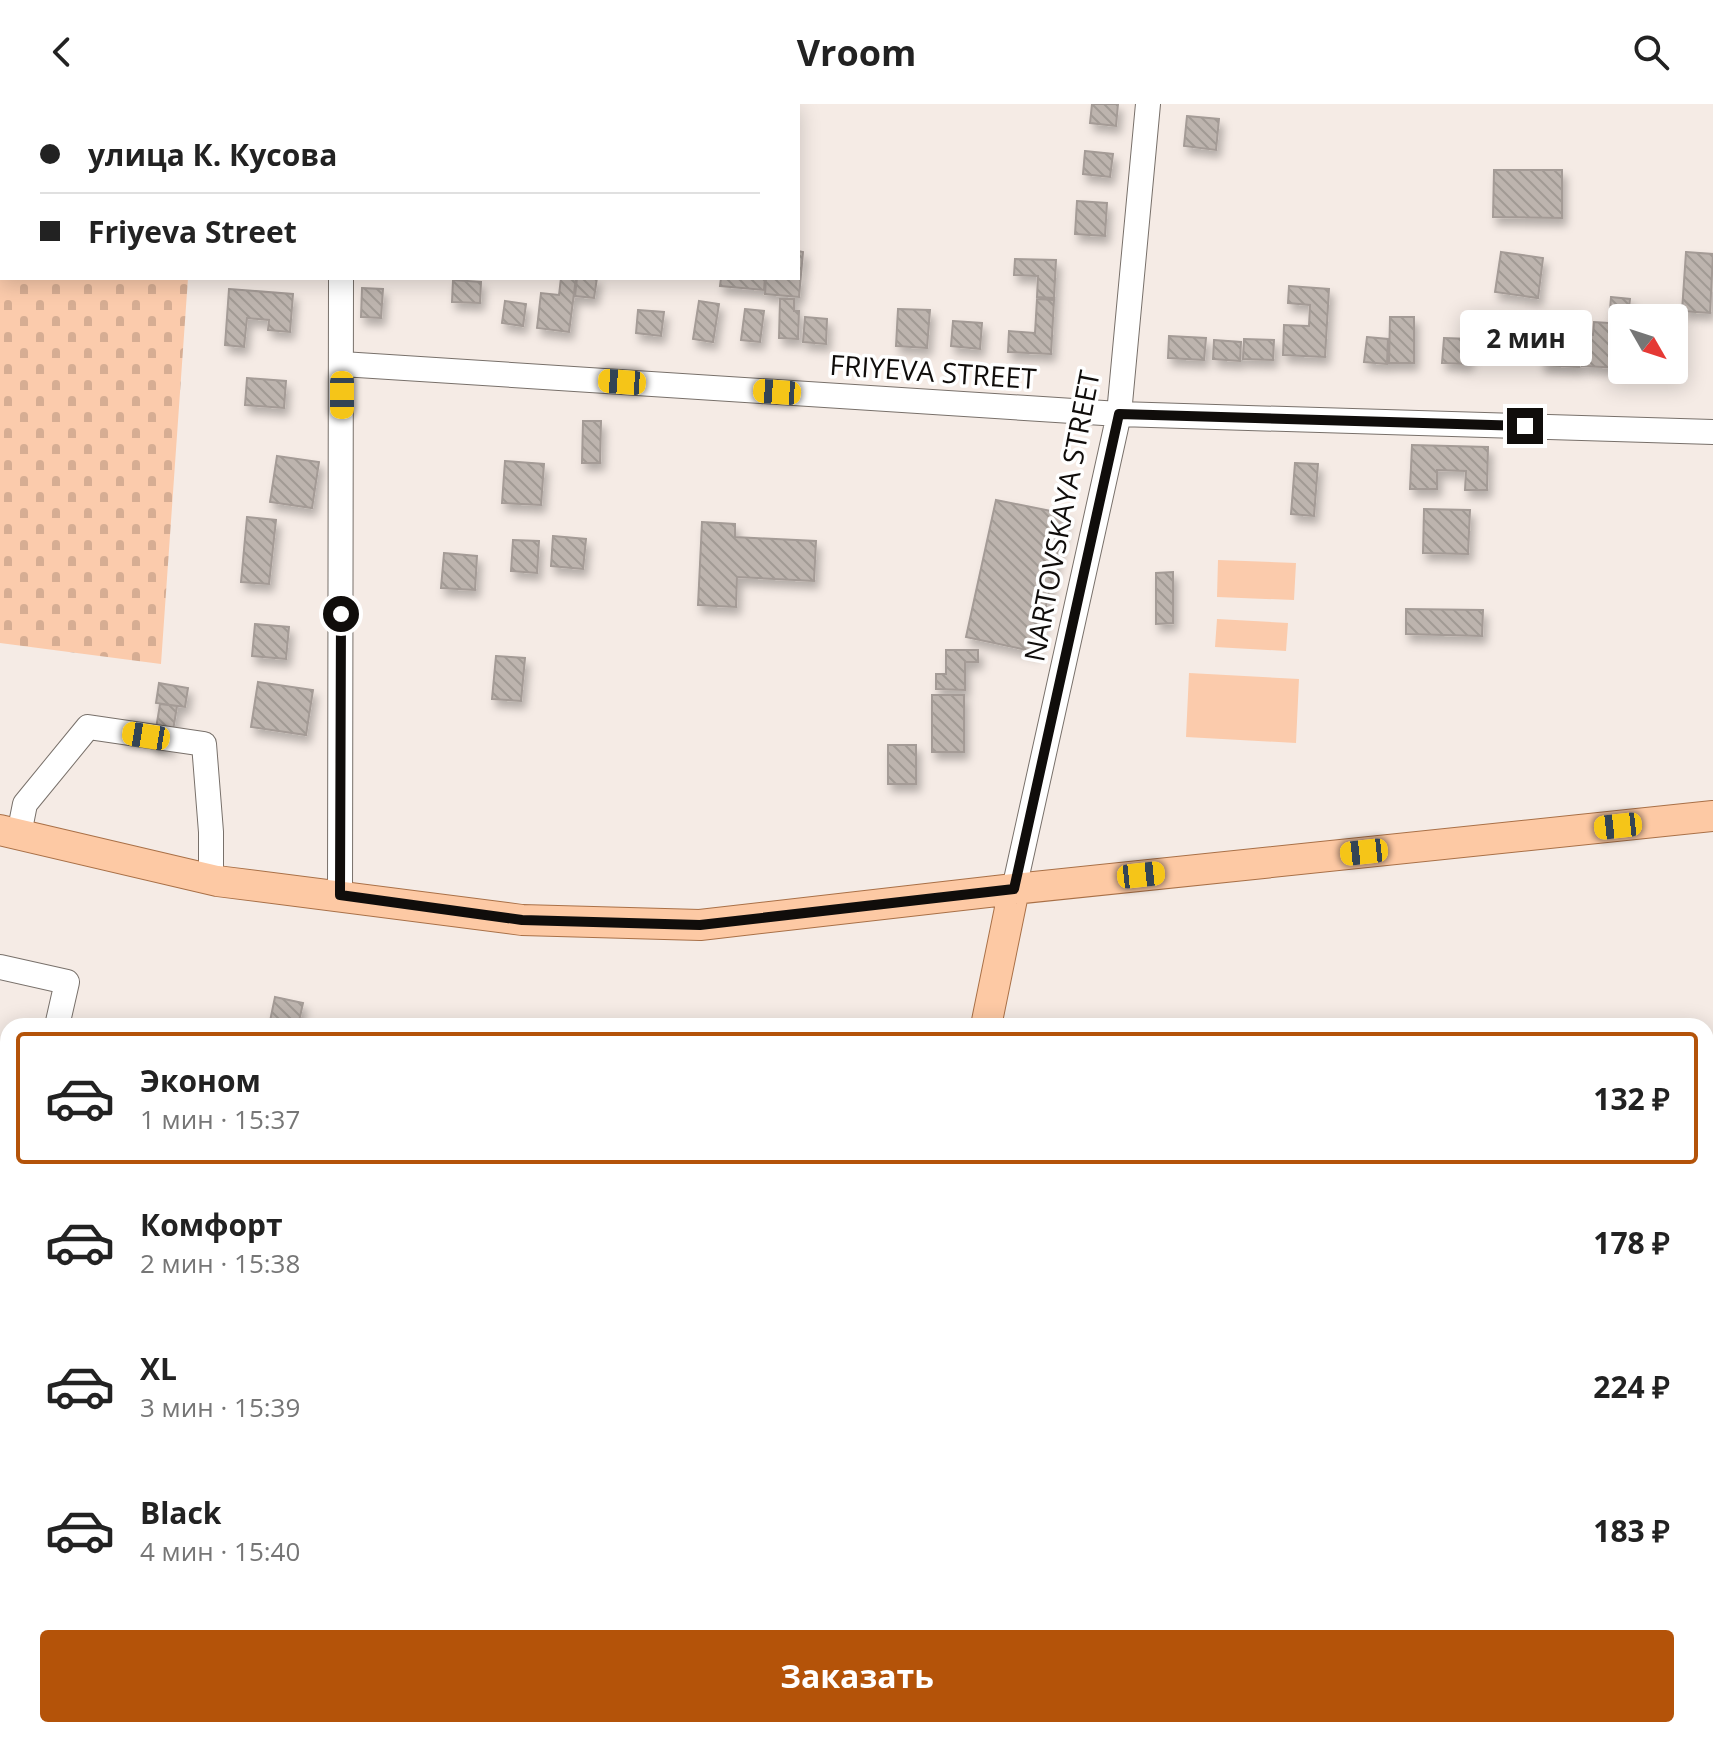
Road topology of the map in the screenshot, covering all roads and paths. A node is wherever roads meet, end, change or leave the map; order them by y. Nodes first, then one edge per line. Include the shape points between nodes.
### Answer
1 (1148, 104) edge
2 (341, 280) edge
3 (342, 364) junction
4 (1119, 414) junction
5 (1713, 432) edge
6 (1713, 816) edge
7 (9, 832) edge
8 (211, 879) junction
9 (1014, 889) junction
10 (340, 895) junction
11 (0, 967) edge
12 (59, 1018) edge
13 (988, 1018) edge

1 - 4 street, NARTOVSKAYA STREET
2 - 3 street
3 - 4 street, FRIYEVA STREET
3 - 10 street
4 - 5 street, FRIYEVA STREET
4 - 9 street, NARTOVSKAYA STREET
6 - 9 main road
7 - 8 main road
7 - 8 street via 25,804 88,727 204,744
8 - 10 main road
9 - 10 main road via 700,925 522,920
9 - 13 main road
11 - 12 street via 67,982

